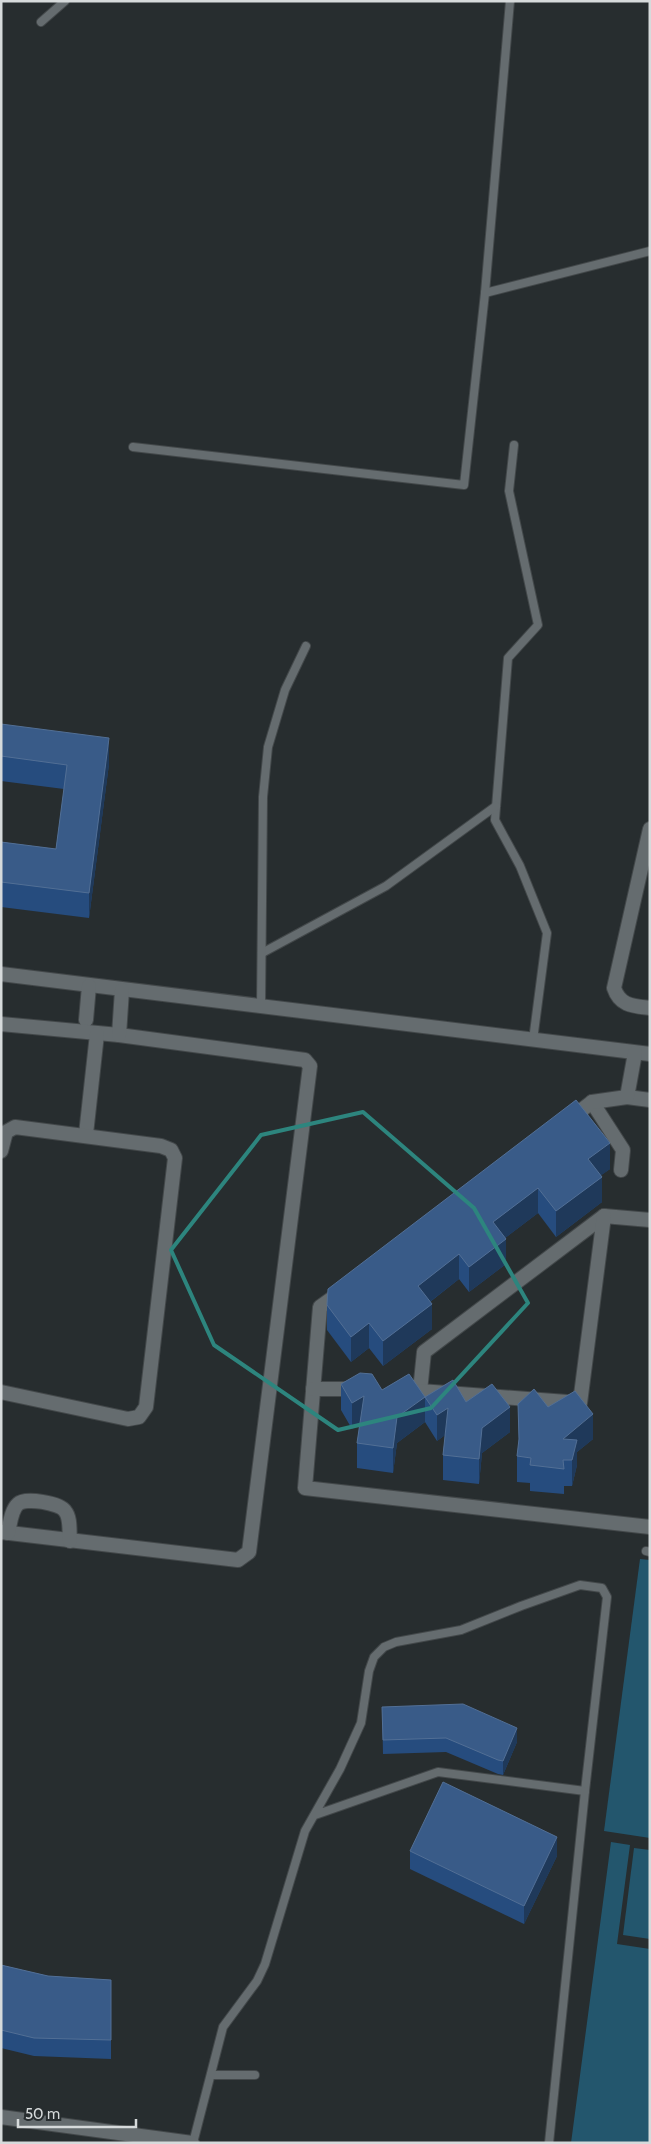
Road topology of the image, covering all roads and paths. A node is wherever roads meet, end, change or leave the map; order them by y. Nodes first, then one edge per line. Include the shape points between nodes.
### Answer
1 (65, 1) edge
2 (510, 1) edge
3 (41, 22) dead end
4 (650, 252) edge
5 (485, 293) junction
6 (514, 445) dead end
7 (133, 447) dead end
8 (306, 646) dead end
9 (496, 806) junction
10 (650, 829) edge
11 (262, 953) junction
12 (1, 974) edge
13 (89, 986) junction
14 (122, 990) junction
15 (261, 1007) junction
16 (650, 1008) edge
17 (1, 1024) edge
18 (89, 1029) junction
19 (119, 1035) junction
20 (533, 1040) junction
21 (635, 1053) junction
22 (650, 1054) edge
23 (627, 1097) junction
24 (650, 1100) edge
25 (592, 1102) junction
26 (561, 1125) edge
27 (86, 1134) junction
28 (1, 1151) edge
29 (621, 1170) dead end
30 (604, 1216) junction
31 (650, 1220) edge
32 (352, 1284) edge
33 (314, 1389) junction
34 (372, 1390) edge
35 (391, 1390) edge
36 (420, 1390) junction
37 (1, 1392) edge
38 (650, 1527) edge
39 (4, 1533) edge
40 (70, 1541) junction
41 (585, 1791) junction
42 (315, 1815) junction
43 (211, 2075) junction
44 (256, 2075) dead end
45 (1, 2117) edge
46 (193, 2143) edge
47 (549, 2143) edge

1 - 3 lane
2 - 5 lane
4 - 5 lane
5 - 7 lane via 464,485
6 - 9 lane via 509,490 538,625 508,658
8 - 11 lane via 285,690 268,747 263,797
9 - 11 lane via 386,886
9 - 20 lane via 495,820 520,866 547,932
10 - 16 street via 614,988 626,1005
11 - 15 lane
12 - 13 street
13 - 14 street
13 - 18 street
14 - 15 street
14 - 19 street
15 - 20 street
17 - 18 street
18 - 19 street
18 - 27 street
19 - 40 street via 305,1060 310,1066 249,1552 238,1560
20 - 21 street
21 - 22 street
21 - 23 street
23 - 24 street
23 - 25 street
25 - 26 street
25 - 29 street via 623,1150
27 - 28 street via 14,1127 6,1132
27 - 37 street via 161,1146 171,1150 175,1158 146,1407 139,1417 128,1419
30 - 31 street
30 - 36 street via 424,1352
30 - 36 street via 580,1403
32 - 33 street via 320,1307
33 - 34 street
33 - 38 street via 305,1488
35 - 36 street
39 - 40 street
39 - 40 street via 16,1506 21,1502 34,1501 64,1509
41 - 42 lane via 438,1772
41 - 42 lane via 607,1597 602,1588 580,1586 461,1630 384,1647 374,1657 369,1671 361,1723
41 - 47 lane
42 - 43 lane via 301,1841 266,1964 223,2027
43 - 44 lane
43 - 46 lane
45 - 46 street

